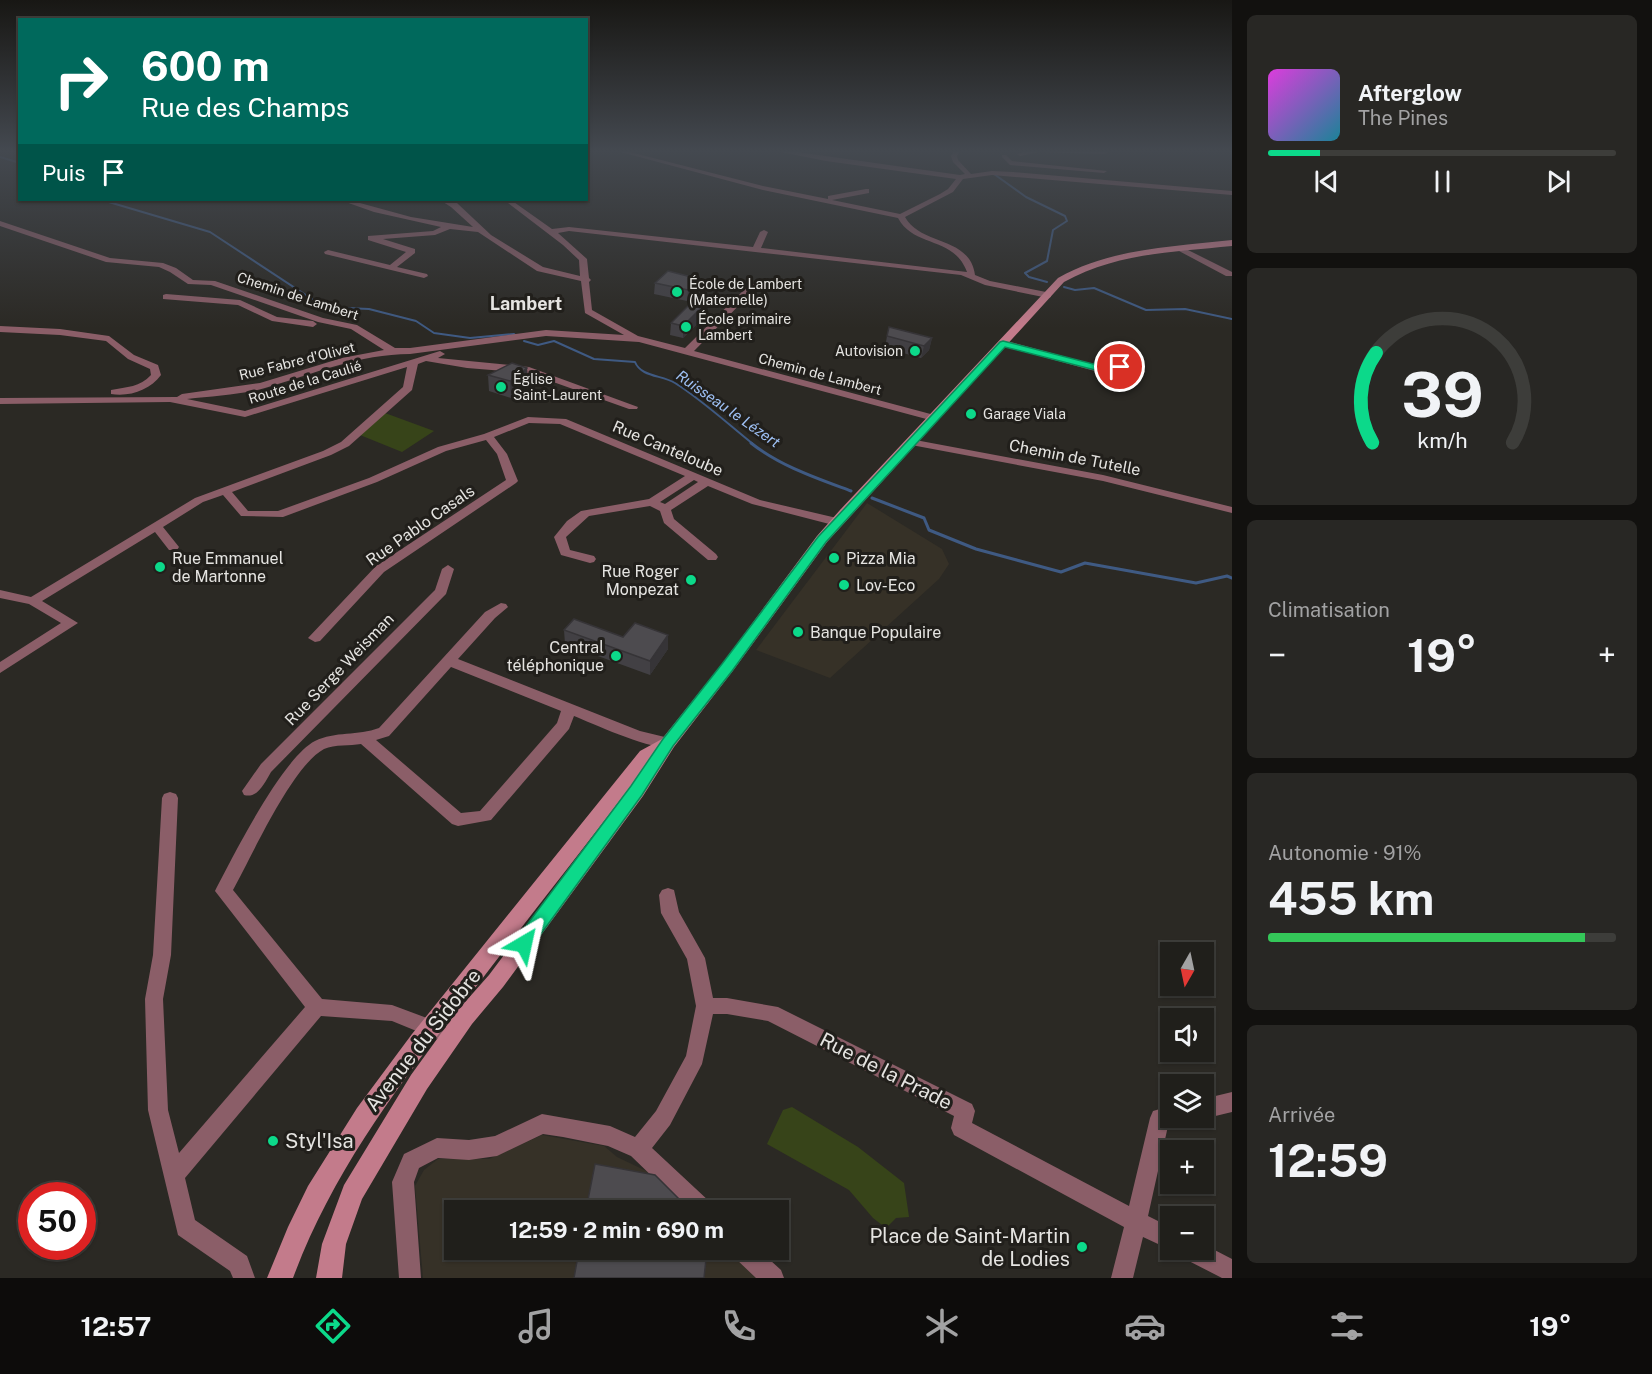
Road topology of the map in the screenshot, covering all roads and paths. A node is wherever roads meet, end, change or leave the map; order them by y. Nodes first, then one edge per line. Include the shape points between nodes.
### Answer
1 (375, 210) edge
2 (459, 210) edge
3 (521, 210) edge
4 (868, 210) edge
5 (908, 210) edge
6 (901, 216) junction
7 (0, 223) edge
8 (447, 228) junction
9 (480, 230) junction
10 (551, 231) junction
11 (764, 232) dead end
12 (1232, 243) edge
13 (1182, 249) junction
14 (756, 250) junction
15 (328, 252) dead end
16 (392, 267) junction
17 (972, 274) junction
18 (1230, 274) dead end
19 (424, 276) dead end
20 (587, 280) junction
21 (220, 285) junction
22 (753, 286) dead end
23 (1048, 295) junction
24 (166, 297) dead end
25 (240, 303) junction
26 (342, 325) junction
27 (0, 329) edge
28 (639, 339) junction
29 (470, 343) junction
30 (1003, 344) junction
31 (393, 351) junction
32 (686, 353) junction
33 (426, 358) junction
34 (413, 363) junction
35 (1095, 367) dead end
36 (170, 399) junction
37 (82, 400) junction
38 (0, 401) edge
39 (633, 407) dead end
40 (934, 418) junction
41 (488, 436) junction
42 (910, 442) junction
43 (693, 476) junction
44 (706, 482) junction
45 (225, 490) junction
46 (652, 502) junction
47 (665, 509) junction
48 (1232, 510) edge
49 (837, 522) junction
50 (156, 525) junction
51 (174, 547) dead end
52 (712, 557) dead end
53 (590, 559) dead end
54 (448, 569) dead end
55 (0, 594) edge
56 (33, 601) junction
57 (501, 607) dead end
58 (315, 638) dead end
59 (450, 661) junction
60 (0, 669) edge
61 (569, 708) junction
62 (308, 727) junction
63 (366, 740) junction
64 (668, 742) junction
65 (322, 743) junction
66 (250, 791) dead end
67 (170, 798) dead end
68 (668, 895) dead end
69 (705, 1006) junction
70 (317, 1007) junction
71 (430, 1028) junction
72 (452, 1036) junction
73 (1232, 1102) edge
74 (1214, 1106) edge
75 (1160, 1118) edge
76 (638, 1149) junction
77 (174, 1175) junction
78 (692, 1200) edge
79 (1136, 1222) junction
80 (1160, 1234) edge
81 (754, 1260) edge
82 (1212, 1260) edge
83 (1232, 1270) edge
84 (244, 1278) edge
85 (280, 1278) edge
86 (330, 1278) edge
87 (410, 1278) edge
88 (773, 1278) edge
89 (1122, 1278) edge

1 - 8 street
2 - 9 street
3 - 10 street
4 - 6 street
5 - 6 street
6 - 17 street via 903,224 915,232 957,249 966,258
7 - 21 street, Chemin de Lambert via 109,260 160,265 192,282
8 - 9 street
8 - 16 street via 435,233 371,238 412,250
9 - 20 street via 540,269
10 - 14 street
10 - 20 street via 583,260
11 - 14 street
12 - 13 main road, Avenue du Sidobre
13 - 18 street
13 - 23 main road, Avenue du Sidobre via 1096,263 1061,280
14 - 17 street
15 - 16 street
16 - 19 street
17 - 23 street via 988,283
20 - 28 street via 588,311
21 - 25 street
21 - 26 street, Chemin de Lambert
22 - 32 street
23 - 30 main road, Avenue du Sidobre
24 - 25 street
25 - 26 street via 275,319
26 - 31 street, Chemin de Lambert via 354,327
27 - 37 street via 109,339 132,357 155,367 156,375 150,384 89,395
28 - 29 street, Chemin de Lambert via 546,333
28 - 32 street, Chemin de Lambert
29 - 31 street, Chemin de Lambert
29 - 33 street, Route de la Caulié
30 - 35 street
30 - 40 main road, Avenue du Sidobre
31 - 36 street, Rue Fabre d'Olivet via 345,360 261,386
32 - 40 street, Chemin de Lambert
33 - 34 street, Route de la Caulié
33 - 39 street via 529,370
34 - 36 street, Route de la Caulié via 245,414
34 - 45 street via 408,388 345,444
36 - 37 street, Route de la Caulié
37 - 38 street, Route de la Caulié
40 - 42 main road, Avenue du Sidobre
41 - 43 street, Rue Canteloube via 528,420 562,421
41 - 45 street, Rue Canteloube via 442,449 374,480 279,515 245,514
41 - 58 street, Rue Pablo Casals via 502,454 513,481 380,569
42 - 48 street, Chemin de Tutelle via 1103,478
42 - 49 main road, Avenue du Sidobre
43 - 44 street, Rue Canteloube
43 - 46 street
44 - 47 street
44 - 49 street, Rue Canteloube via 756,502
45 - 50 street
46 - 47 street
46 - 53 street via 585,513 571,524 560,537 565,552
47 - 52 street via 668,520
49 - 64 main road, Avenue du Sidobre
50 - 51 street
50 - 56 street
54 - 62 street, Rue Serge Weisman via 441,591
55 - 56 street
56 - 60 street via 71,623
57 - 59 street
59 - 61 street
59 - 63 street via 384,732
61 - 63 street via 564,725 485,816 458,820
61 - 64 street via 636,735
62 - 65 street
62 - 66 street, Rue Serge Weisman via 266,768
63 - 65 street
64 - 71 main road, Avenue du Sidobre via 646,755
64 - 72 main road, Avenue du Sidobre via 630,800
65 - 70 street via 292,770 224,891
67 - 77 street via 162,955 154,999 158,1110
68 - 69 street via 670,913 696,958
69 - 76 street via 695,1058 663,1118
69 - 79 street, Rue de la Prade via 771,1013 965,1111 961,1128
70 - 71 street via 392,1013
70 - 77 street
71 - 72 street
71 - 85 main road, Avenue du Sidobre via 363,1118 292,1242
72 - 86 main road, Avenue du Sidobre via 419,1082 352,1193 334,1244
73 - 74 street
75 - 79 street
76 - 78 street
76 - 87 street via 610,1136 542,1124 498,1146 469,1150 437,1148 425,1152 411,1161 403,1182
77 - 84 street via 186,1227 239,1264
79 - 80 street
79 - 89 street
81 - 88 street
82 - 83 street

